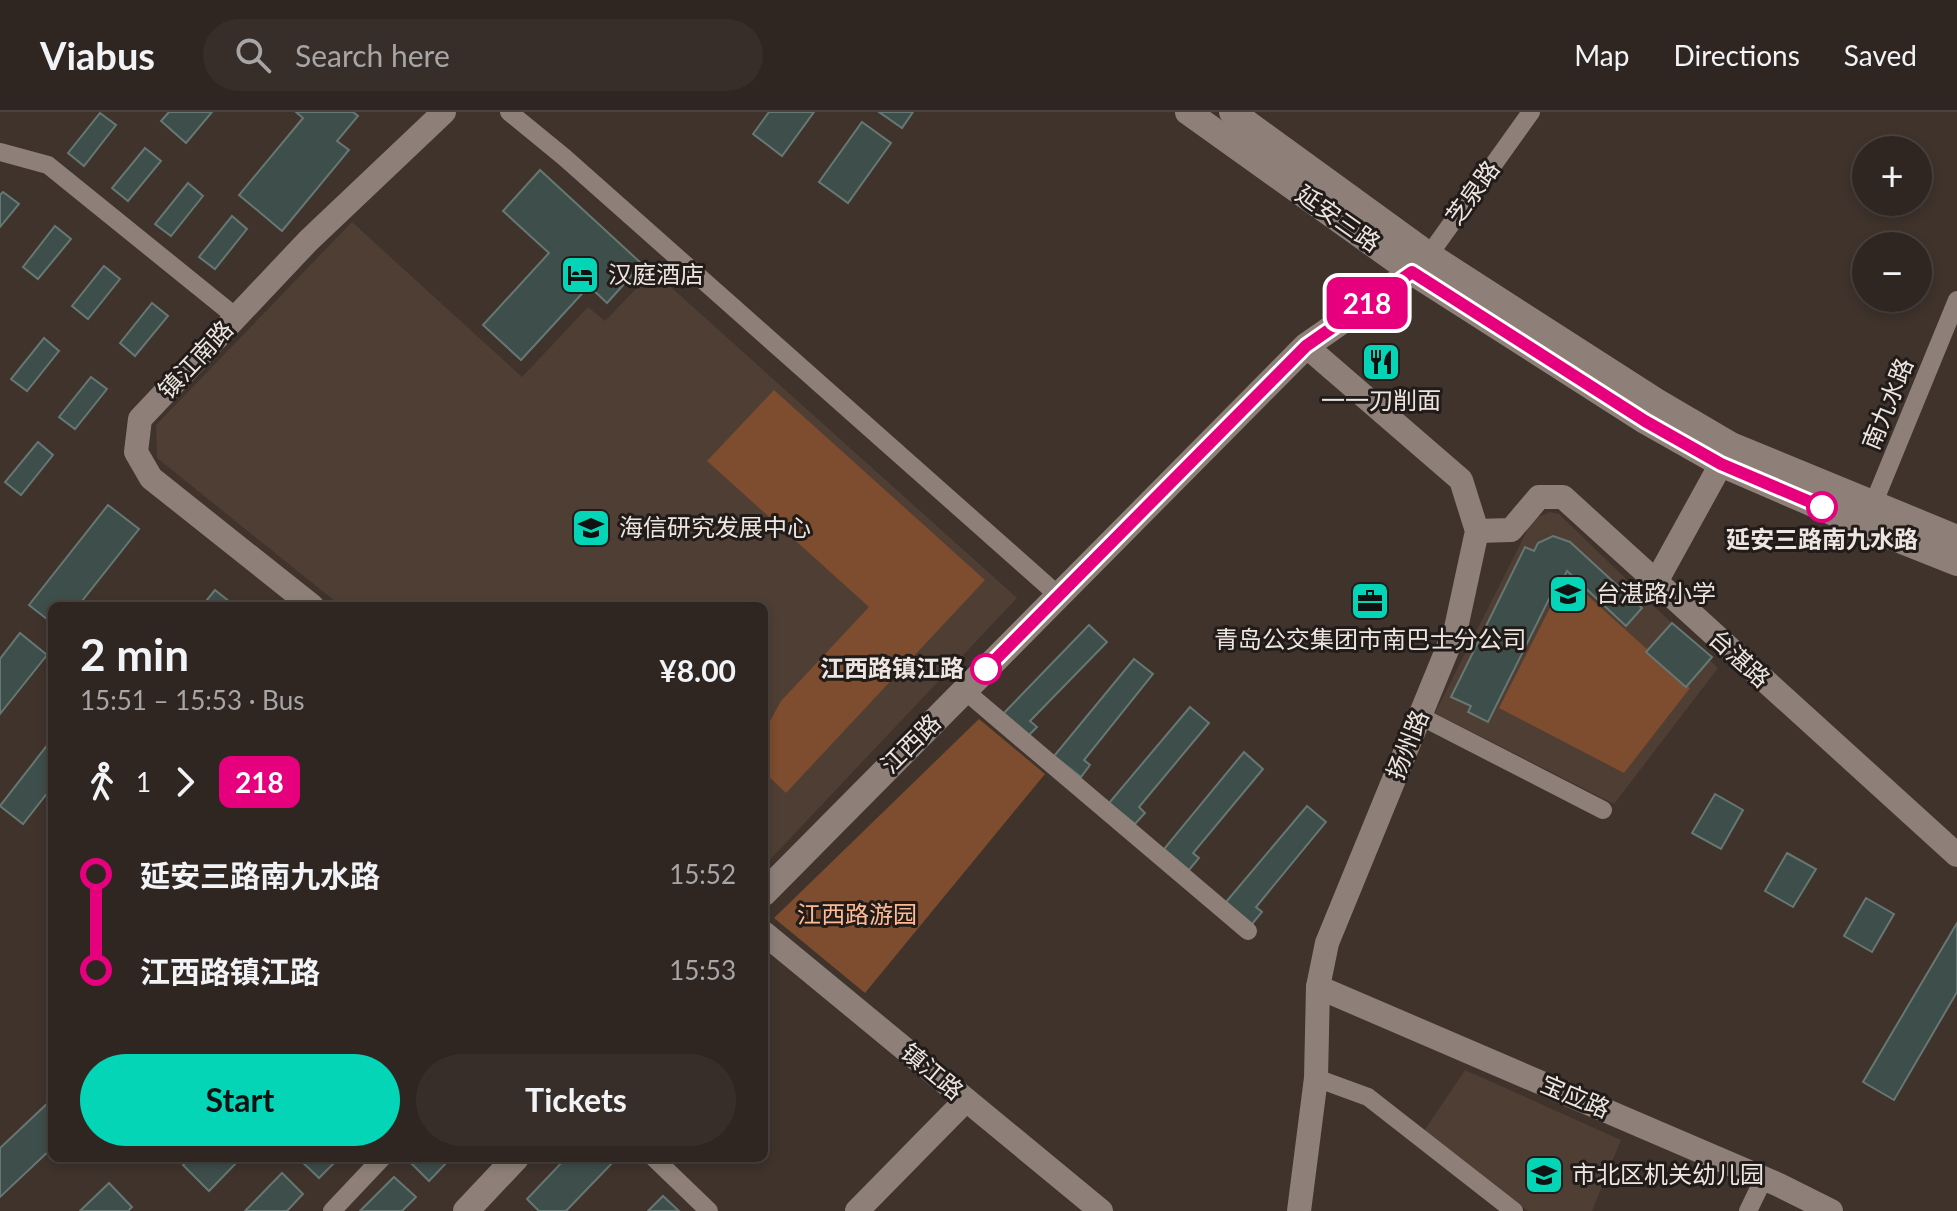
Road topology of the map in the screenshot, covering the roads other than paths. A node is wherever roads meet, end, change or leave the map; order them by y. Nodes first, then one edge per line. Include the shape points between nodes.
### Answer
1 (444, 112) edge
2 (509, 112) edge
3 (1188, 112) edge
4 (1232, 112) edge
5 (1531, 112) edge
6 (0, 152) edge
7 (1420, 263) junction
8 (1957, 300) edge
9 (236, 317) junction
10 (1306, 346) junction
11 (1721, 464) junction
12 (1869, 515) junction
13 (1477, 531) junction
14 (1957, 538) edge
15 (1957, 563) edge
16 (1656, 582) junction
17 (1059, 596) junction
18 (307, 602) edge
19 (964, 690) junction
20 (1420, 716) junction
21 (1603, 810) dead end
22 (1957, 855) edge
23 (768, 889) edge
24 (1248, 931) dead end
25 (768, 936) edge
26 (1318, 987) junction
27 (1316, 1078) junction
28 (966, 1100) junction
29 (378, 1162) edge
30 (512, 1162) edge
31 (658, 1162) edge
32 (1764, 1178) junction
33 (332, 1211) edge
34 (466, 1211) edge
35 (709, 1211) edge
36 (857, 1211) edge
37 (1101, 1211) edge
38 (1299, 1211) edge
39 (1514, 1211) edge
40 (1748, 1211) edge
41 (1831, 1211) edge

1 - 9 street, 镇江南路
2 - 17 street
3 - 7 main road, 延安三路
4 - 7 main road, 延安三路
5 - 7 street, 芝泉路
6 - 9 street via 48,165
7 - 10 main road, 江西路
7 - 11 main road, 延安三路 via 1645,421
7 - 12 main road, 延安三路 via 1731,445
8 - 12 street, 南九水路
9 - 18 street, 镇江南路 via 140,419 136,452 151,478
10 - 13 street, 扬州路 via 1461,480
10 - 17 main road, 江西路
11 - 12 main road, 延安三路
11 - 16 street
12 - 14 main road, 延安三路
12 - 15 main road, 延安三路
13 - 16 street, 台湛路 via 1511,530 1539,497 1563,497
13 - 20 street, 扬州路 via 1456,628
16 - 22 street, 台湛路
17 - 19 main road, 江西路
19 - 23 main road, 江西路
19 - 24 street
20 - 21 street
20 - 26 street, 扬州路 via 1327,943
25 - 28 street, 镇江路
26 - 27 street, 扬州路
26 - 32 street, 宝应路
27 - 38 street, 扬州路
27 - 39 street via 1368,1097
28 - 36 street
28 - 37 street, 镇江路
29 - 33 street
30 - 34 main road
31 - 35 street
32 - 40 street
32 - 41 street, 宝应路

